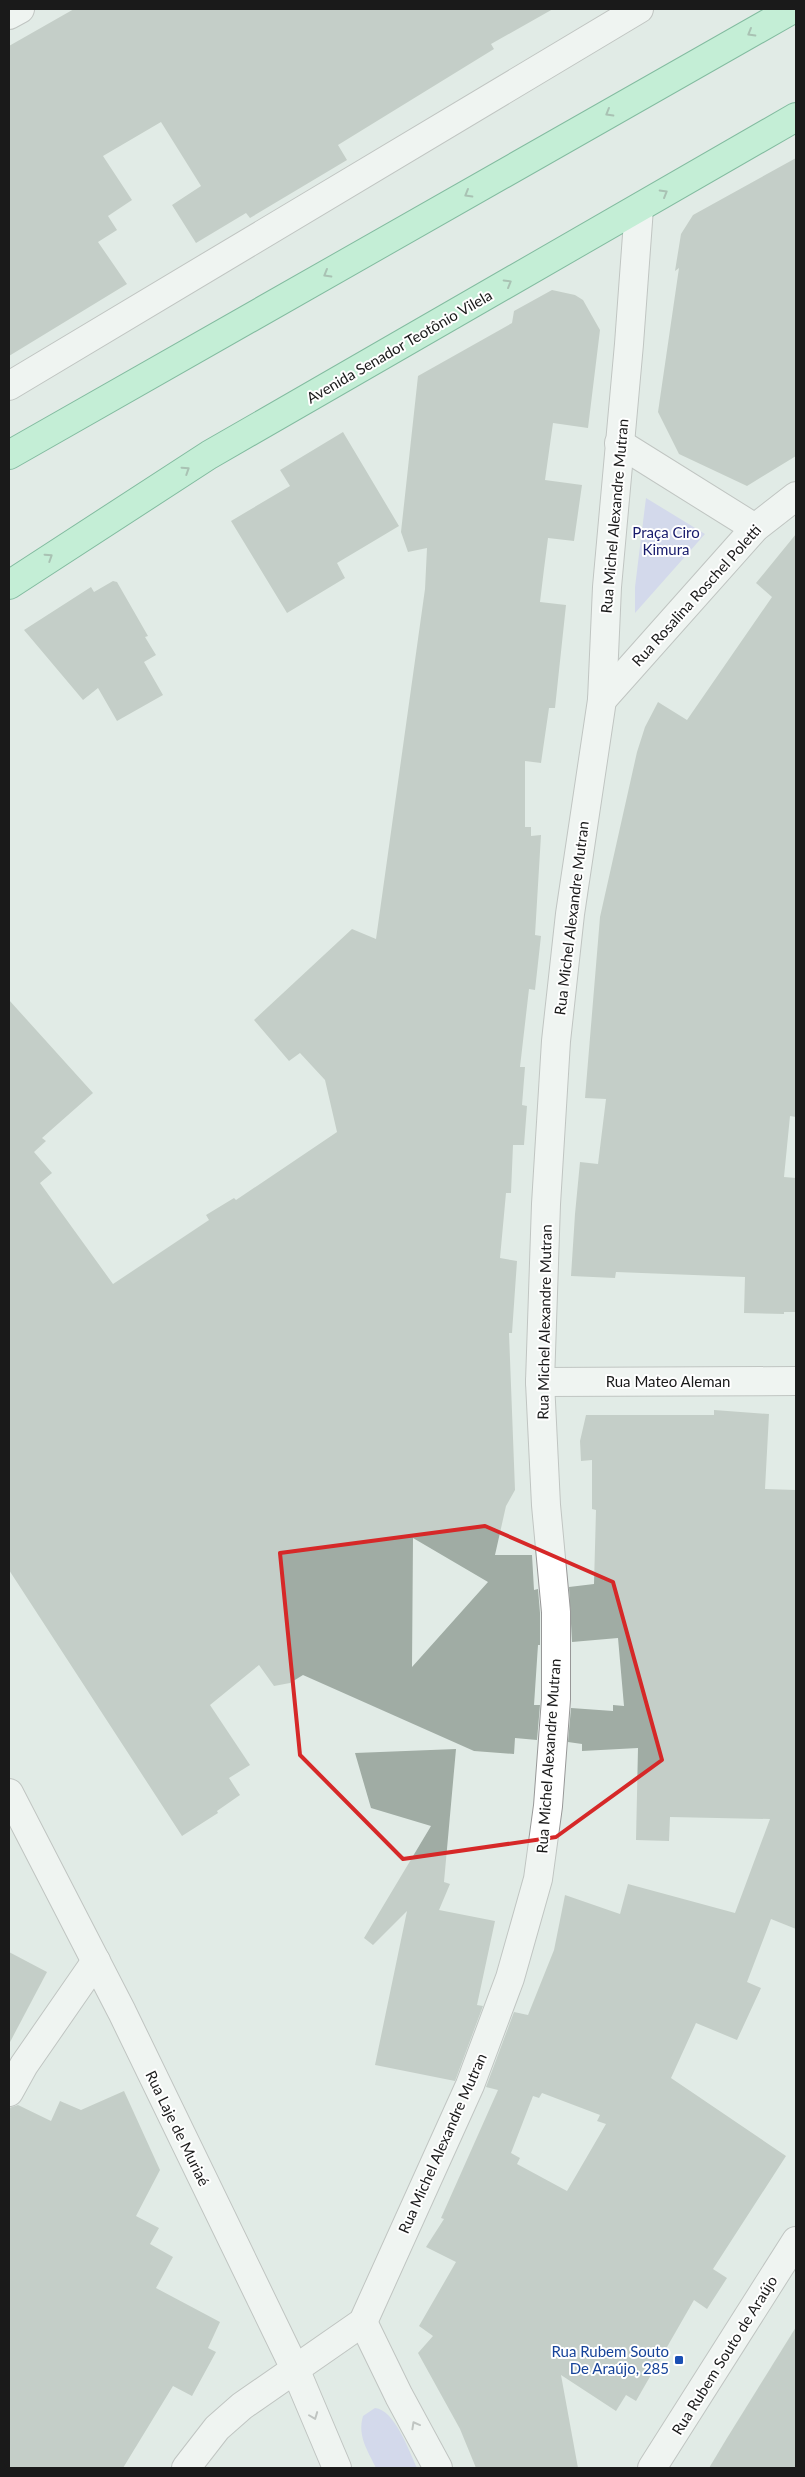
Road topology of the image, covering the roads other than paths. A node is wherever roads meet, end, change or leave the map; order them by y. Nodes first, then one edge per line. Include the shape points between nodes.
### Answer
1 (20, 9) edge
2 (639, 9) edge
3 (793, 9) edge
4 (9, 15) edge
5 (796, 117) edge
6 (639, 208) junction
7 (9, 386) edge
8 (619, 443) junction
9 (9, 455) edge
10 (796, 496) edge
11 (754, 528) junction
12 (9, 585) edge
13 (602, 700) junction
14 (796, 1381) edge
15 (540, 1382) junction
16 (9, 1793) edge
17 (96, 1961) junction
18 (9, 2092) edge
19 (796, 2241) edge
20 (363, 2322) junction
21 (296, 2371) junction
22 (186, 2468) edge
23 (337, 2468) edge
24 (438, 2468) edge
25 (652, 2468) edge

1 - 4 street
2 - 7 street
3 -> 9 main road
6 -> 5 main road, Avenida Senador Teotônio Vilela
6 - 8 street, Rua Michel Alexandre Mutran
12 -> 6 main road, Avenida Senador Teotônio Vilela via 209,455
8 - 11 street
8 - 13 street, Rua Michel Alexandre Mutran
10 - 11 street, Rua Rosalina Roschel Poletti
11 - 13 street, Rua Rosalina Roschel Poletti
13 - 15 street, Rua Michel Alexandre Mutran via 570,914 556,1041
14 - 15 street, Rua Mateo Aleman
15 - 20 street, Rua Michel Alexandre Mutran via 546,1505 556,1612 556,1699 548,1806 538,1879 510,1978 470,2085
16 - 17 street, Rua Laje de Muriaé
17 - 18 street
17 - 21 street, Rua Laje de Muriaé
19 - 25 street, Rua Rubem Souto de Araújo
20 - 21 street, Rua Michel Alexandre Mutran
24 -> 20 street
21 - 22 street, Rua Michel Alexandre Mutran via 236,2411 217,2428
21 -> 23 street, Rua Laje de Muriaé

